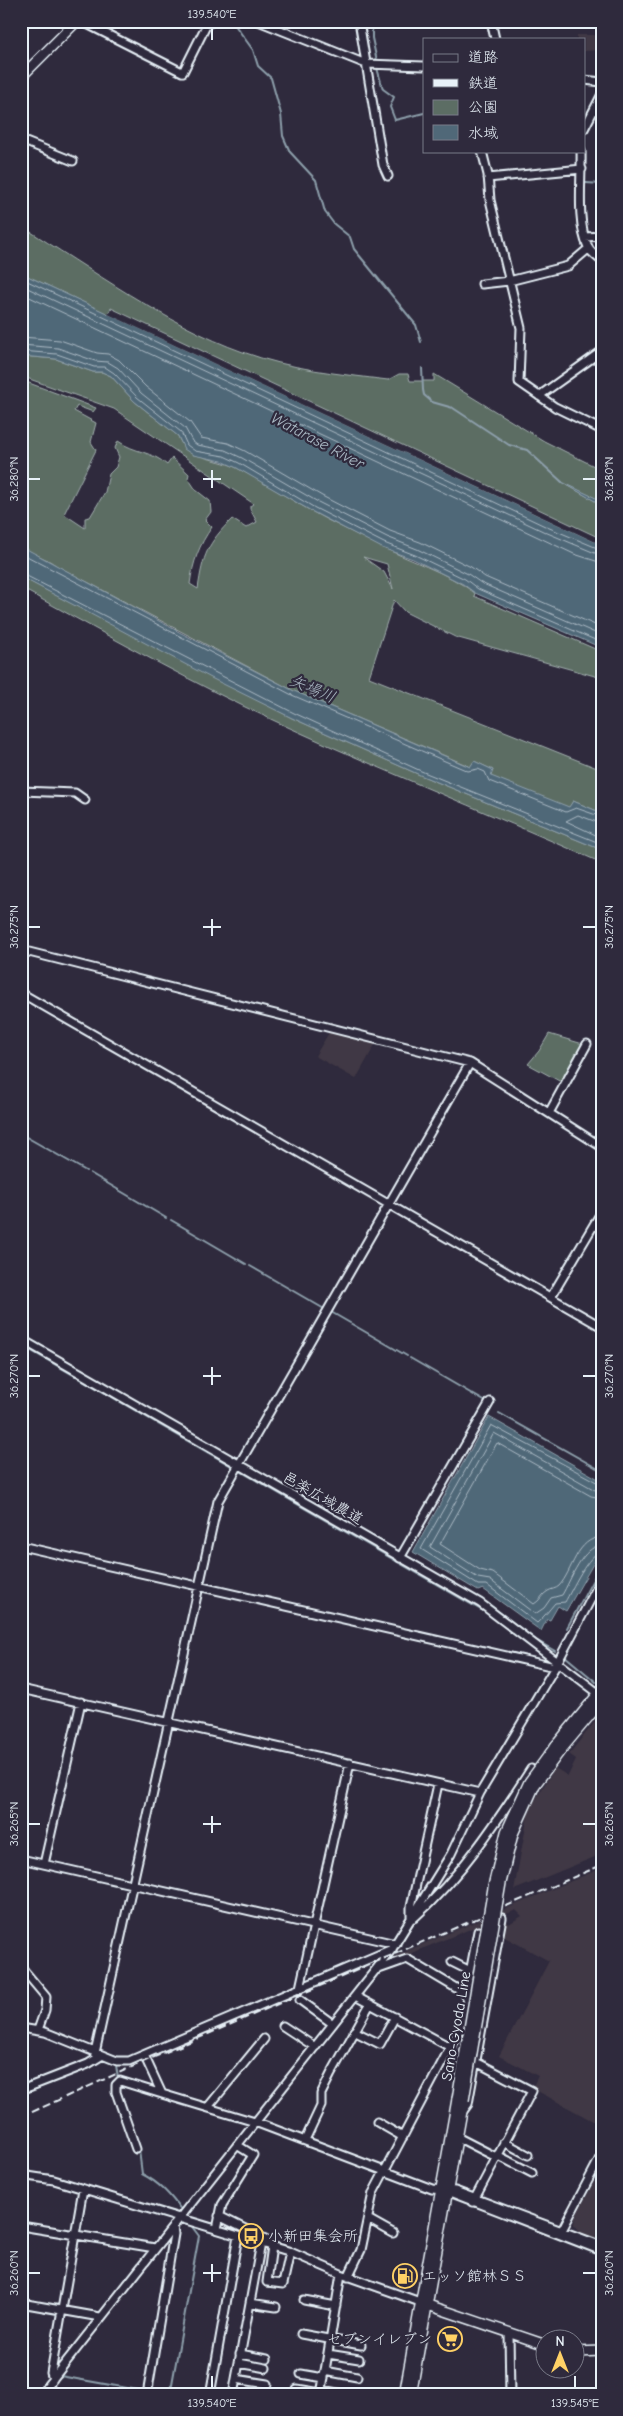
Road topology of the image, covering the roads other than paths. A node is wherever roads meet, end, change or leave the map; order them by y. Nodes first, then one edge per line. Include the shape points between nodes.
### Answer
1 (77, 21) edge
2 (81, 21) edge
3 (199, 21) edge
4 (258, 21) edge
5 (359, 21) edge
6 (490, 21) edge
7 (211, 22) edge
8 (495, 38) edge
9 (366, 64) junction
10 (423, 66) edge
11 (23, 76) edge
12 (586, 80) edge
13 (602, 82) edge
14 (602, 94) edge
15 (586, 125) edge
16 (21, 140) edge
17 (482, 152) edge
18 (582, 152) edge
19 (73, 161) dead end
20 (582, 169) junction
21 (388, 176) dead end
22 (488, 178) junction
23 (602, 236) edge
24 (584, 237) junction
25 (588, 249) junction
26 (602, 261) edge
27 (509, 281) junction
28 (482, 284) dead end
29 (602, 351) edge
30 (539, 396) junction
31 (602, 430) edge
32 (21, 791) edge
33 (85, 800) dead end
34 (21, 950) edge
35 (21, 993) edge
36 (588, 1044) dead end
37 (470, 1063) junction
38 (549, 1113) junction
39 (602, 1147) edge
40 (390, 1205) junction
41 (602, 1211) edge
42 (551, 1297) junction
43 (602, 1327) edge
44 (21, 1339) edge
45 (490, 1402) dead end
46 (238, 1466) junction
47 (21, 1546) edge
48 (400, 1558) junction
49 (602, 1578) edge
50 (199, 1586) junction
51 (556, 1664) junction
52 (21, 1689) edge
53 (601, 1695) edge
54 (81, 1702) junction
55 (169, 1722) junction
56 (350, 1762) junction
57 (531, 1769) dead end
58 (438, 1784) junction
59 (480, 1793) junction
60 (21, 1859) edge
61 (44, 1864) junction
62 (133, 1885) junction
63 (502, 1918) dead end
64 (412, 1920) junction
65 (314, 1927) junction
66 (478, 1931) dead end
67 (394, 1946) junction
68 (452, 1962) dead end
69 (21, 1967) edge
70 (376, 1970) junction
71 (470, 1971) junction
72 (300, 1988) junction
73 (466, 1994) junction
74 (355, 1996) junction
75 (300, 2000) dead end
76 (370, 2004) junction
77 (395, 2017) junction
78 (333, 2024) junction
79 (283, 2026) dead end
80 (21, 2028) edge
81 (38, 2030) junction
82 (354, 2031) junction
83 (264, 2039) dead end
84 (315, 2047) junction
85 (450, 2047) junction
86 (98, 2054) junction
87 (144, 2055) junction
88 (476, 2062) junction
89 (21, 2090) edge
90 (162, 2094) junction
91 (460, 2100) junction
92 (208, 2107) junction
93 (461, 2116) junction
94 (255, 2122) junction
95 (377, 2122) dead end
96 (404, 2137) junction
97 (457, 2137) junction
98 (305, 2140) junction
99 (504, 2142) junction
100 (237, 2145) junction
101 (136, 2148) dead end
102 (602, 2154) edge
103 (528, 2155) dead end
104 (497, 2156) junction
105 (384, 2170) junction
106 (532, 2173) dead end
107 (21, 2175) edge
108 (83, 2190) junction
109 (444, 2191) junction
110 (474, 2200) junction
111 (219, 2216) junction
112 (179, 2218) junction
113 (368, 2219) junction
114 (21, 2226) edge
115 (173, 2226) junction
116 (217, 2229) junction
117 (393, 2233) dead end
118 (561, 2233) junction
119 (75, 2236) junction
120 (238, 2236) junction
121 (261, 2243) junction
122 (272, 2246) junction
123 (602, 2246) edge
124 (155, 2248) junction
125 (602, 2251) edge
126 (290, 2252) junction
127 (344, 2276) junction
128 (304, 2300) dead end
129 (21, 2303) edge
130 (250, 2303) junction
131 (423, 2304) junction
132 (336, 2306) junction
133 (276, 2307) dead end
134 (62, 2310) junction
135 (100, 2317) junction
136 (509, 2332) junction
137 (301, 2334) dead end
138 (330, 2338) junction
139 (536, 2341) edge
140 (361, 2345) dead end
141 (602, 2351) edge
142 (586, 2352) edge
143 (240, 2354) junction
144 (328, 2354) junction
145 (267, 2359) dead end
146 (359, 2359) dead end
147 (239, 2363) junction
148 (266, 2368) dead end
149 (301, 2374) dead end
150 (324, 2375) junction
151 (357, 2377) dead end
152 (53, 2379) junction
153 (236, 2379) junction
154 (297, 2389) dead end
155 (321, 2393) edge
156 (40, 2395) edge
157 (147, 2395) edge
158 (210, 2395) edge
159 (233, 2395) edge
160 (266, 2395) edge
161 (349, 2395) edge
162 (404, 2395) edge
163 (411, 2395) edge
164 (510, 2395) edge

1 - 11 main road
2 - 7 street via 183,72
3 - 7 street
4 - 9 street
5 - 9 street
6 - 8 street
9 - 10 street
9 - 21 street via 383,165
12 - 13 street
14 - 15 street
16 - 19 street
17 - 22 street
18 - 20 street
20 - 22 street
20 - 24 street
22 - 27 street
23 - 24 street
24 - 25 street
25 - 26 street
25 - 27 street via 568,266
27 - 28 street
27 - 30 street via 521,328 519,382
29 - 30 street
30 - 31 street
32 - 33 street via 75,793
34 - 37 street
35 - 40 street
36 - 38 street
37 - 38 street
37 - 40 street
38 - 39 street
40 - 42 street
40 - 46 street
41 - 42 street
42 - 43 street
44 - 46 street, 邑楽広域農道
45 - 48 street
46 - 48 street, 邑楽広域農道
46 - 50 street via 218,1501
47 - 50 street
48 - 51 street, 邑楽広域農道 via 480,1604
49 - 51 street
50 - 51 street
50 - 55 street
51 - 53 street, 邑楽広域農道
51 - 59 street
52 - 54 street
53 - 91 main road, Sano-Gyoda Line, bridge via 529,1782 506,1832 494,1882
54 - 55 street
54 - 61 street
55 - 56 street
55 - 62 street
56 - 58 street
56 - 65 street
57 - 64 street via 485,1837 432,1902
58 - 59 street
58 - 64 street via 411,1907
59 - 64 street
60 - 61 street
61 - 62 street
62 - 65 street
62 - 86 street
63 - 88 street
64 - 67 street
65 - 67 street
65 - 72 street
66 - 71 street
67 - 70 street
67 - 72 street
68 - 71 street
69 - 81 street via 46,1997
70 - 73 street via 407,1959
70 - 74 street
71 - 73 street
72 - 87 street
73 - 85 street via 465,2019
74 - 76 street
74 - 78 street
75 - 78 street
76 - 77 street
76 - 82 street
77 - 82 street via 380,2044
77 - 85 street
78 - 84 street
79 - 84 street
80 - 81 street
81 - 86 street
82 - 98 street via 324,2088 321,2106
83 - 92 street
84 - 94 street
85 - 96 street
86 - 87 street via 117,2061 129,2061
86 - 89 street via 88,2064
87 - 90 street
88 - 93 street via 468,2104
88 - 99 street via 532,2091
90 - 92 street
90 - 101 street via 120,2081 116,2085
91 - 93 main road, Sano-Gyoda Line
91 - 109 main road, Sano-Gyoda Line
92 - 94 street
93 - 97 main road, Sano-Gyoda Line
94 - 98 street
94 - 100 street
95 - 96 street
96 - 105 street
97 - 104 street
97 - 109 main road, Sano-Gyoda Line
98 - 105 street
99 - 103 street
99 - 104 street
100 - 111 street via 253,2155 222,2205
100 - 112 street
102 - 118 street
104 - 106 street
104 - 110 street
105 - 109 street
105 - 113 street via 373,2193
107 - 108 street via 54,2180
108 - 112 street
108 - 119 street
109 - 110 street
109 - 131 main road, Sano-Gyoda Line
110 - 118 street
111 - 116 street
111 - 122 street via 267,2240
112 - 115 street
112 - 116 street
113 - 117 street
113 - 127 street via 361,2250
114 - 119 street
115 - 124 street
115 - 157 street
116 - 120 street
118 - 123 street
118 - 125 street
119 - 124 street
119 - 134 street
120 - 121 street
120 - 158 street
121 - 122 street
121 - 130 street
122 - 126 street
122 - 126 street via 267,2282 283,2284
124 - 135 street
126 - 127 street
127 - 131 street
127 - 132 street
128 - 132 street
129 - 134 street
130 - 133 street
130 - 143 street
131 - 136 main road
131 - 162 main road, Sano-Gyoda Line
131 - 163 main road, Sano-Gyoda Line
132 - 138 street
134 - 135 street
134 - 152 street via 51,2373
135 - 152 street
136 - 139 main road
136 - 164 street
137 - 138 street
138 - 140 street
138 - 144 street
141 - 142 main road
143 - 145 street
143 - 147 street
144 - 146 street
144 - 150 street
147 - 148 street
147 - 153 street
149 - 150 street
150 - 151 street
150 - 155 street
152 - 156 street
153 - 159 street
153 - 160 street via 267,2384
154 - 155 street
155 - 161 street

